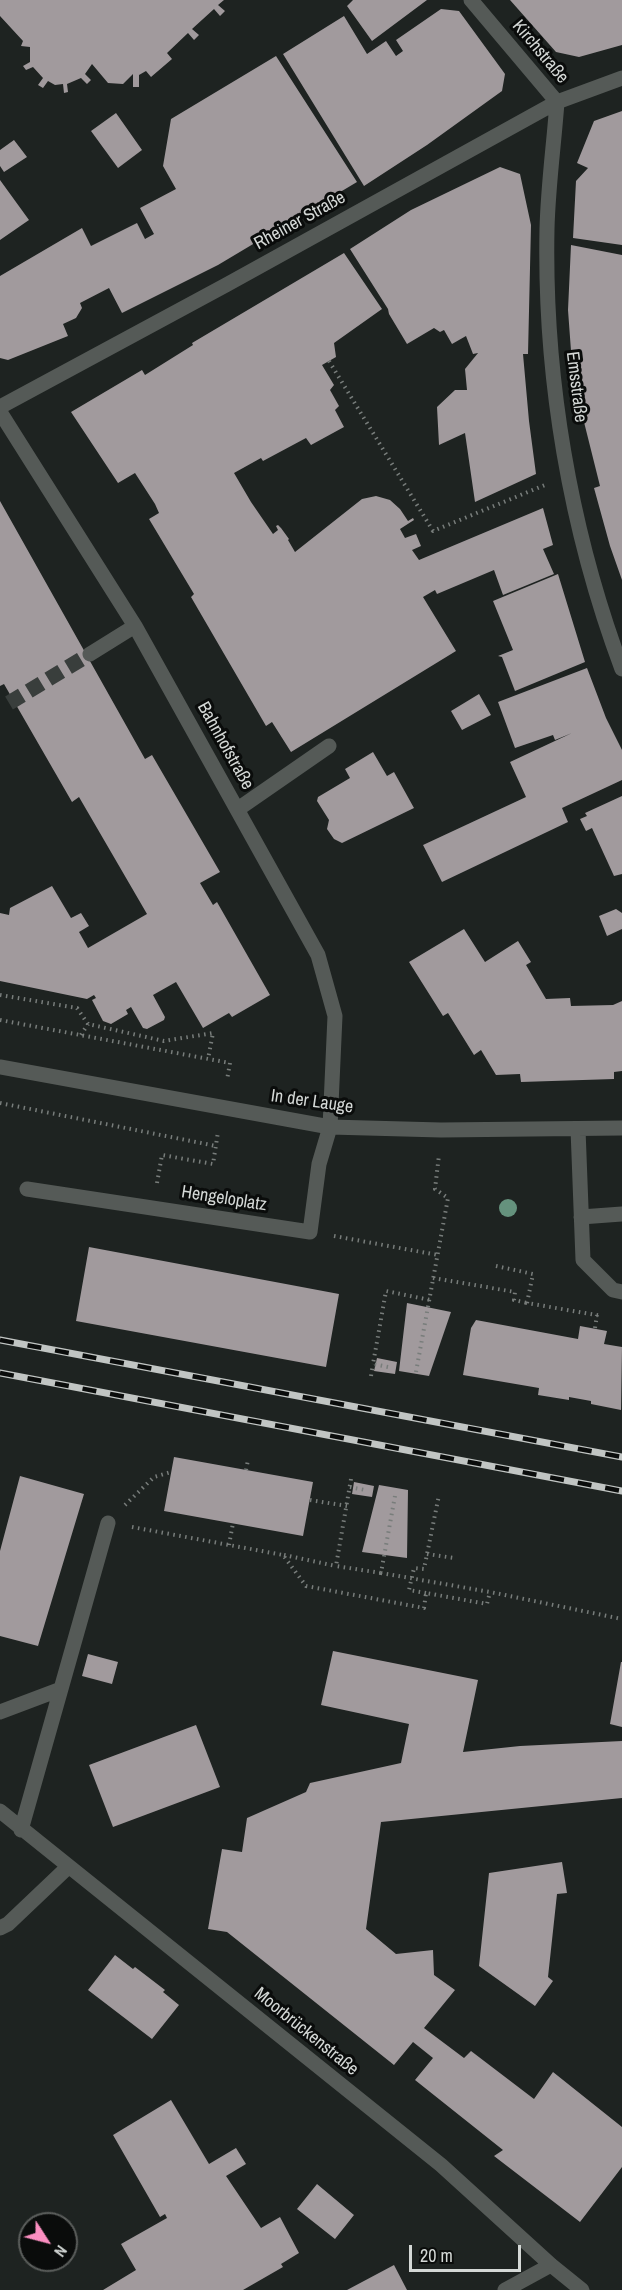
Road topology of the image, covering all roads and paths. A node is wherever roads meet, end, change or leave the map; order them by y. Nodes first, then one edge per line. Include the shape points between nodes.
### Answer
1 (471, 0) edge
2 (622, 78) edge
3 (557, 102) junction
4 (329, 361) dead end
5 (0, 407) edge
6 (0, 412) edge
7 (568, 476) junction
8 (135, 626) junction
9 (90, 654) tunnel mouth
10 (622, 669) edge
11 (328, 746) dead end
12 (237, 808) junction
13 (0, 995) edge
14 (0, 1020) edge
15 (88, 1024) junction
16 (81, 1035) junction
17 (0, 1067) edge
18 (0, 1103) edge
19 (330, 1127) junction
20 (622, 1128) edge
21 (578, 1129) junction
22 (441, 1130) junction
23 (162, 1155) dead end
24 (27, 1189) dead end
25 (622, 1214) edge
26 (581, 1217) junction
27 (310, 1232) junction
28 (438, 1255) junction
29 (496, 1266) dead end
30 (433, 1278) junction
31 (622, 1292) edge
32 (429, 1300) junction
33 (527, 1303) junction
34 (597, 1315) junction
35 (605, 1317) dead end
36 (595, 1328) dead end
37 (373, 1364) junction
38 (388, 1367) dead end
39 (416, 1372) dead end
40 (371, 1376) dead end
41 (248, 1460) dead end
42 (246, 1470) dead end
43 (171, 1472) dead end
44 (351, 1479) dead end
45 (350, 1487) junction
46 (365, 1490) dead end
47 (439, 1495) dead end
48 (395, 1496) dead end
49 (310, 1500) dead end
50 (346, 1506) junction
51 (108, 1523) junction
52 (233, 1523) dead end
53 (229, 1545) junction
54 (427, 1554) junction
55 (283, 1555) junction
56 (454, 1558) dead end
57 (336, 1566) junction
58 (381, 1573) junction
59 (411, 1578) junction
60 (490, 1592) junction
61 (426, 1593) junction
62 (622, 1619) edge
63 (61, 1689) junction
64 (0, 1712) edge
65 (0, 1811) edge
66 (21, 1830) junction
67 (68, 1867) junction
68 (0, 1928) edge
69 (551, 2265) junction
70 (505, 2290) edge
71 (582, 2290) edge

1 - 3 street, Kirchstraße
2 - 3 street, Rheiner Straße
3 - 5 street, Rheiner Straße
3 - 7 street, Emsstraße via 547,229 551,345
4 - 7 path via 433,531
6 - 8 street, Bahnhofstraße
7 - 10 street, Emsstraße via 601,613
8 - 9 street
8 - 12 street, Bahnhofstraße
11 - 12 street
12 - 19 street, Bahnhofstraße via 318,955 335,1016
13 - 15 path via 76,1008
14 - 16 path
15 - 16 path
15 - 16 path via 164,1041 213,1033 208,1059
17 - 19 street, In der Lauge
18 - 23 path via 216,1146 213,1164
19 - 22 street, In der Lauge
19 - 27 street via 319,1164
20 - 21 street, In der Lauge
21 - 22 street, In der Lauge
21 - 26 street
22 - 28 path via 435,1189 448,1198
24 - 27 street, Hengeloplatz
25 - 26 street
26 - 31 street via 583,1260 613,1290
27 - 28 path
28 - 30 path
29 - 33 path via 533,1274
30 - 32 path
30 - 33 path via 515,1292 514,1300
32 - 37 path via 386,1292
32 - 39 path
33 - 34 path
34 - 35 path
34 - 36 path
37 - 38 path
37 - 40 path
41 - 42 path
43 - 51 path via 154,1477
44 - 45 path
45 - 46 path
45 - 50 path
47 - 54 path
48 - 58 path
49 - 50 path
50 - 57 path
51 - 53 path
51 - 63 street
52 - 53 path
53 - 55 path
54 - 56 path
54 - 59 path via 424,1569 414,1568
55 - 57 path
55 - 61 path via 306,1586 424,1608
57 - 58 path
58 - 59 path
59 - 60 path
59 - 61 path via 409,1590
60 - 61 path via 488,1604
60 - 62 path
63 - 64 street
63 - 66 street
65 - 66 street, Moorbrückenstraße
66 - 67 street, Moorbrückenstraße
67 - 68 street
67 - 69 street, Moorbrückenstraße via 441,2165
69 - 70 street
69 - 71 street, Moorbrückenstraße

